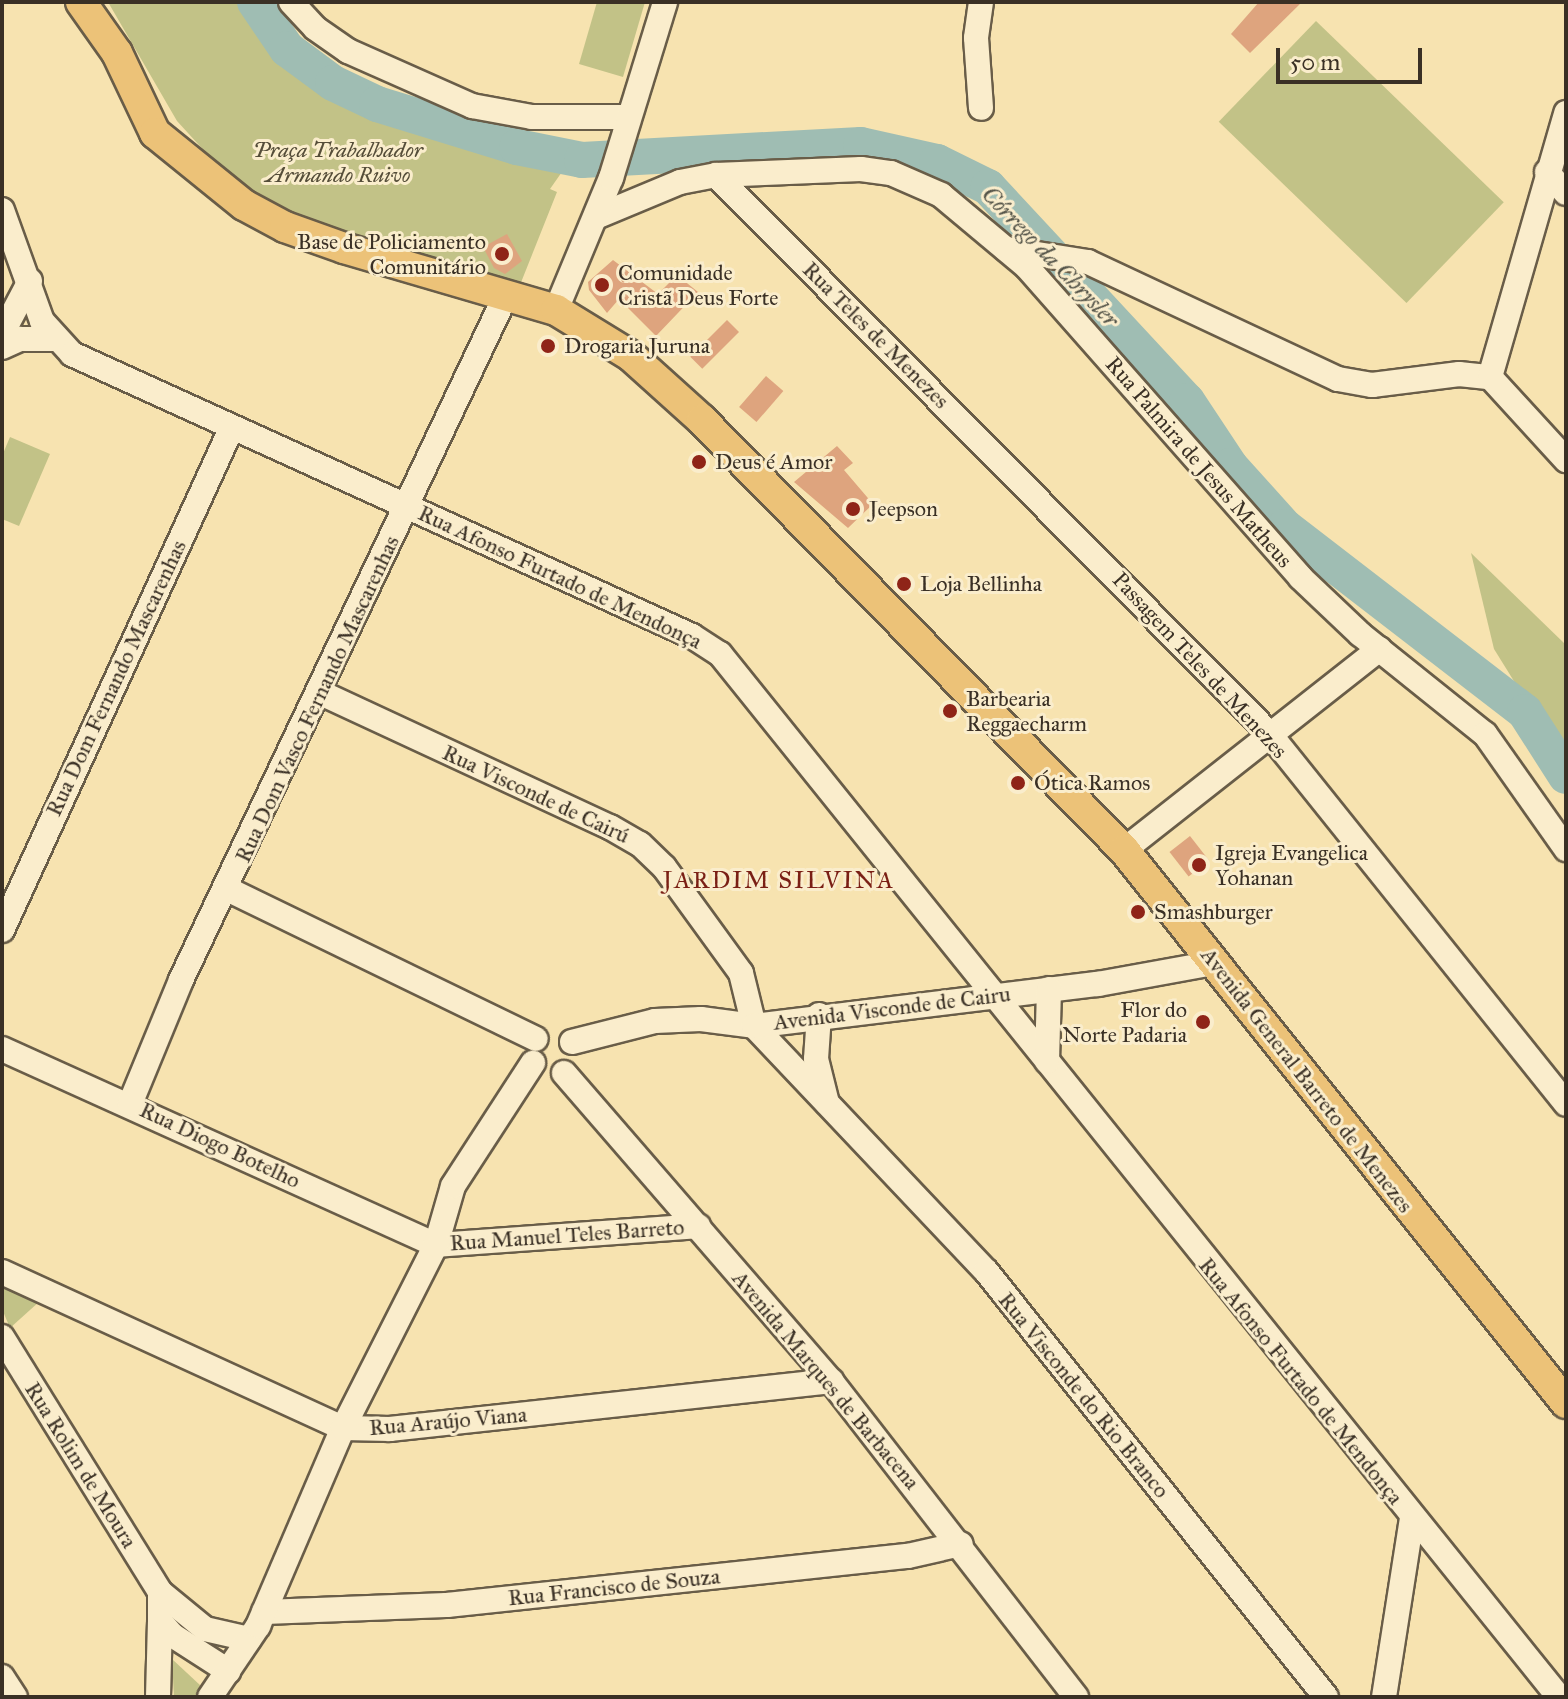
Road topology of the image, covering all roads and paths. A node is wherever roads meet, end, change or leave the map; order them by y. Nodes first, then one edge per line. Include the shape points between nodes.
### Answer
1 (81, 2) edge
2 (97, 2) edge
3 (291, 2) edge
4 (665, 2) edge
5 (981, 2) edge
6 (117, 53) junction
7 (981, 108) dead end
8 (1566, 113) edge
9 (629, 117) junction
10 (1547, 172) junction
11 (716, 175) junction
12 (1566, 193) edge
13 (2, 210) edge
14 (596, 217) junction
15 (1018, 249) junction
16 (30, 281) junction
17 (506, 295) junction
18 (556, 310) junction
19 (2, 334) edge
20 (54, 339) junction
21 (2, 347) edge
22 (1490, 377) junction
23 (232, 427) junction
24 (1566, 460) edge
25 (1002, 461) joint
26 (409, 506) junction
27 (1379, 649) junction
28 (321, 693) junction
29 (1269, 733) junction
30 (1566, 849) edge
31 (1124, 850) junction
32 (227, 889) junction
33 (2, 930) edge
34 (1214, 963) junction
35 (1049, 989) junction
36 (995, 994) junction
37 (819, 1015) junction
38 (754, 1026) junction
39 (572, 1042) junction
40 (2, 1049) edge
41 (534, 1051) junction
42 (1047, 1061) junction
43 (564, 1073) junction
44 (130, 1104) junction
45 (1566, 1104) edge
46 (828, 1106) junction
47 (698, 1226) junction
48 (437, 1236) junction
49 (2, 1272) edge
50 (2, 1337) edge
51 (831, 1381) junction
52 (1566, 1403) edge
53 (343, 1428) junction
54 (1412, 1518) junction
55 (961, 1544) junction
56 (160, 1592) junction
57 (264, 1612) junction
58 (160, 1621) junction
59 (249, 1639) junction
60 (228, 1671) junction
61 (2, 1677) edge
62 (15, 1697) edge
63 (158, 1697) edge
64 (210, 1697) edge
65 (1074, 1697) edge
66 (1326, 1697) edge
67 (1384, 1697) edge
68 (1559, 1697) edge

1 - 6 main road, Avenida General Barreto de Menezes
2 - 6 main road, Avenida General Barreto de Menezes
3 - 9 street via 315,28 348,51 472,106 532,117
4 - 9 street
5 - 7 street via 976,48
6 - 17 main road, Avenida General Barreto de Menezes via 155,133 244,205 285,227 344,248
8 - 10 street
9 - 14 street
10 - 12 street
10 - 22 street
11 - 14 street, Rua Palmira de Jesus Matheus via 680,182
11 - 15 street, Rua Palmira de Jesus Matheus via 861,169 891,173 941,195
11 - 25 street, Rua Teles de Menezes
13 - 16 street
14 - 18 street
15 - 22 street via 1088,262 1338,379 1372,385 1459,374
15 - 27 street, Rua Palmira de Jesus Matheus via 1255,529
16 - 19 street
16 - 20 street via 42,321
17 - 18 main road, Avenida General Barreto de Menezes
17 - 26 street, Rua Dom Vasco Fernando Mascarenhas
18 - 31 main road, Avenida General Barreto de Menezes via 631,356 702,420
20 - 21 street via 20,339
20 - 23 street, Rua Afonso Furtado de Mendonça via 100,368
22 - 24 street
23 - 26 street, Rua Afonso Furtado de Mendonça
23 - 33 street, Rua Dom Fernando Mascarenhas
25 - 29 street, Passagem Teles de Menezes
26 - 28 street, Rua Dom Vasco Fernando Mascarenhas
26 - 36 street, Rua Afonso Furtado de Mendonça via 692,636 720,654
27 - 29 street
27 - 30 street, Rua Palmira de Jesus Matheus via 1485,734
28 - 32 street, Rua Dom Vasco Fernando Mascarenhas
28 - 38 street, Rua Visconde de Cairú via 640,844 664,867 741,973
29 - 31 street
29 - 45 street, Passagem Teles de Menezes
31 - 34 main road, Avenida General Barreto de Menezes
32 - 41 street
32 - 44 street, Rua Dom Vasco Fernando Mascarenhas via 181,980
34 - 35 street, Avenida Visconde de Cairu
34 - 52 main road, Avenida General Barreto de Menezes
35 - 36 street, Avenida Visconde de Cairu
35 - 42 street
36 - 37 street, Avenida Visconde de Cairu
36 - 42 street, Rua Afonso Furtado de Mendonça
37 - 38 street, Avenida Visconde de Cairu
37 - 46 street, Rua Visconde do Rio Branco via 816,1059
38 - 39 street, Avenida Visconde de Cairu via 701,1019 655,1021
38 - 46 street, Rua Visconde do Rio Branco
39 - 41 street via 552,1031
39 - 43 street via 573,1062
40 - 44 street, Rua Diogo Botelho
41 - 43 street via 543,1073
41 - 48 street via 469,1162 458,1199
42 - 54 street, Rua Afonso Furtado de Mendonça
43 - 47 street, Avenida Marques de Barbacena
44 - 48 street, Rua Diogo Botelho
46 - 66 street, Rua Visconde do Rio Branco via 986,1271
47 - 48 street, Rua Manuel Teles Barreto
47 - 51 street, Avenida Marques de Barbacena
48 - 53 street
49 - 53 street, Rua Araújo Viana
50 - 56 street, Rua Rolim de Moura
51 - 53 street, Rua Araújo Viana via 390,1429
51 - 55 street, Avenida Marques de Barbacena
53 - 57 street
54 - 67 street
54 - 68 street, Rua Afonso Furtado de Mendonça
55 - 57 street, Rua Francisco de Souza via 908,1556 447,1605
55 - 65 street, Avenida Marques de Barbacena
56 - 58 street
56 - 59 street, Rua Rolim de Moura via 205,1629
57 - 59 street
58 - 60 street via 195,1654
58 - 63 street
59 - 60 street
60 - 64 street
61 - 62 street

